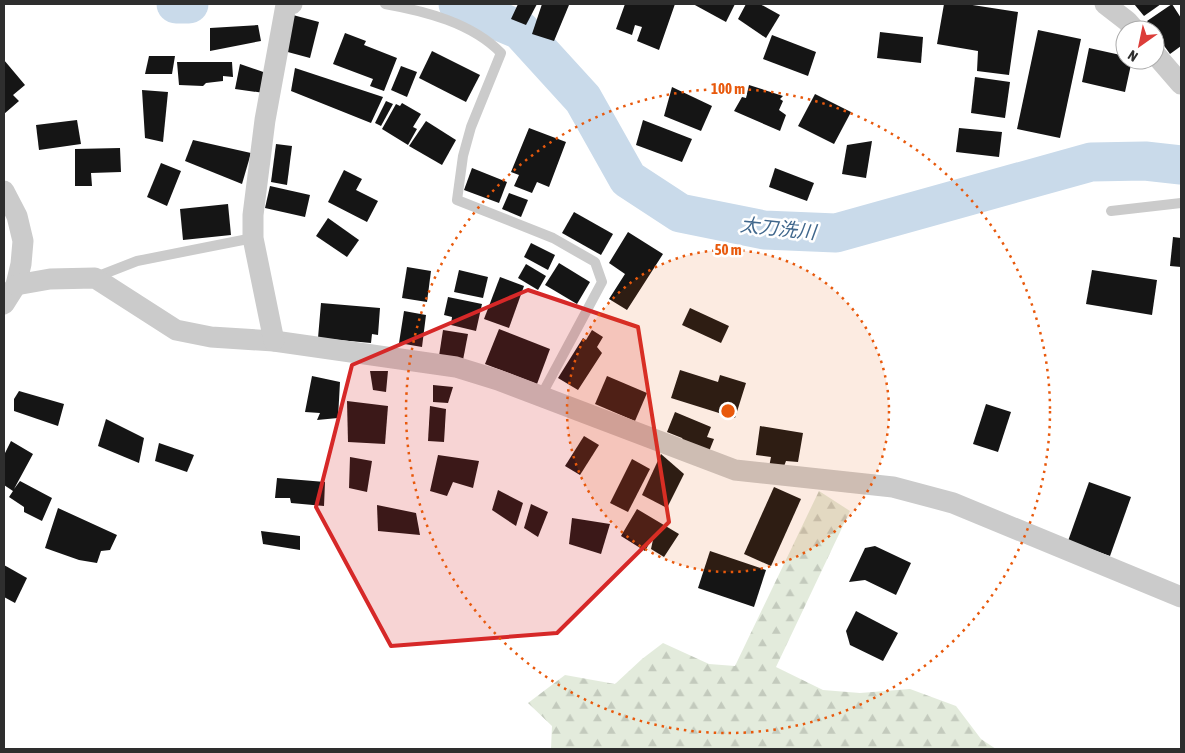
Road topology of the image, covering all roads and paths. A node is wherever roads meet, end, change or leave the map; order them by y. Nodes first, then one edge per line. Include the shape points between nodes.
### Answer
1 (292, 4) edge
2 (385, 4) edge
3 (1105, 4) edge
4 (1126, 20) edge
5 (1165, 63) edge
6 (1178, 74) edge
7 (4, 191) edge
8 (1181, 203) edge
9 (1111, 211) dead end
10 (253, 238) junction
11 (95, 278) junction
12 (16, 285) junction
13 (4, 304) edge
14 (274, 341) junction
15 (541, 396) junction
16 (1181, 597) edge

1 - 10 street via 286,5 265,120
2 - 15 lane via 421,11 454,23 490,42 501,54 471,127 457,200 553,238 595,262 602,282
3 - 4 street
5 - 6 street
7 - 12 street via 17,216 23,241
8 - 9 lane
10 - 11 lane via 137,261
10 - 14 street
11 - 12 street via 50,279
11 - 14 street via 176,330 211,337
12 - 13 street
14 - 15 street via 456,367
15 - 16 street via 735,470 893,487 954,503

